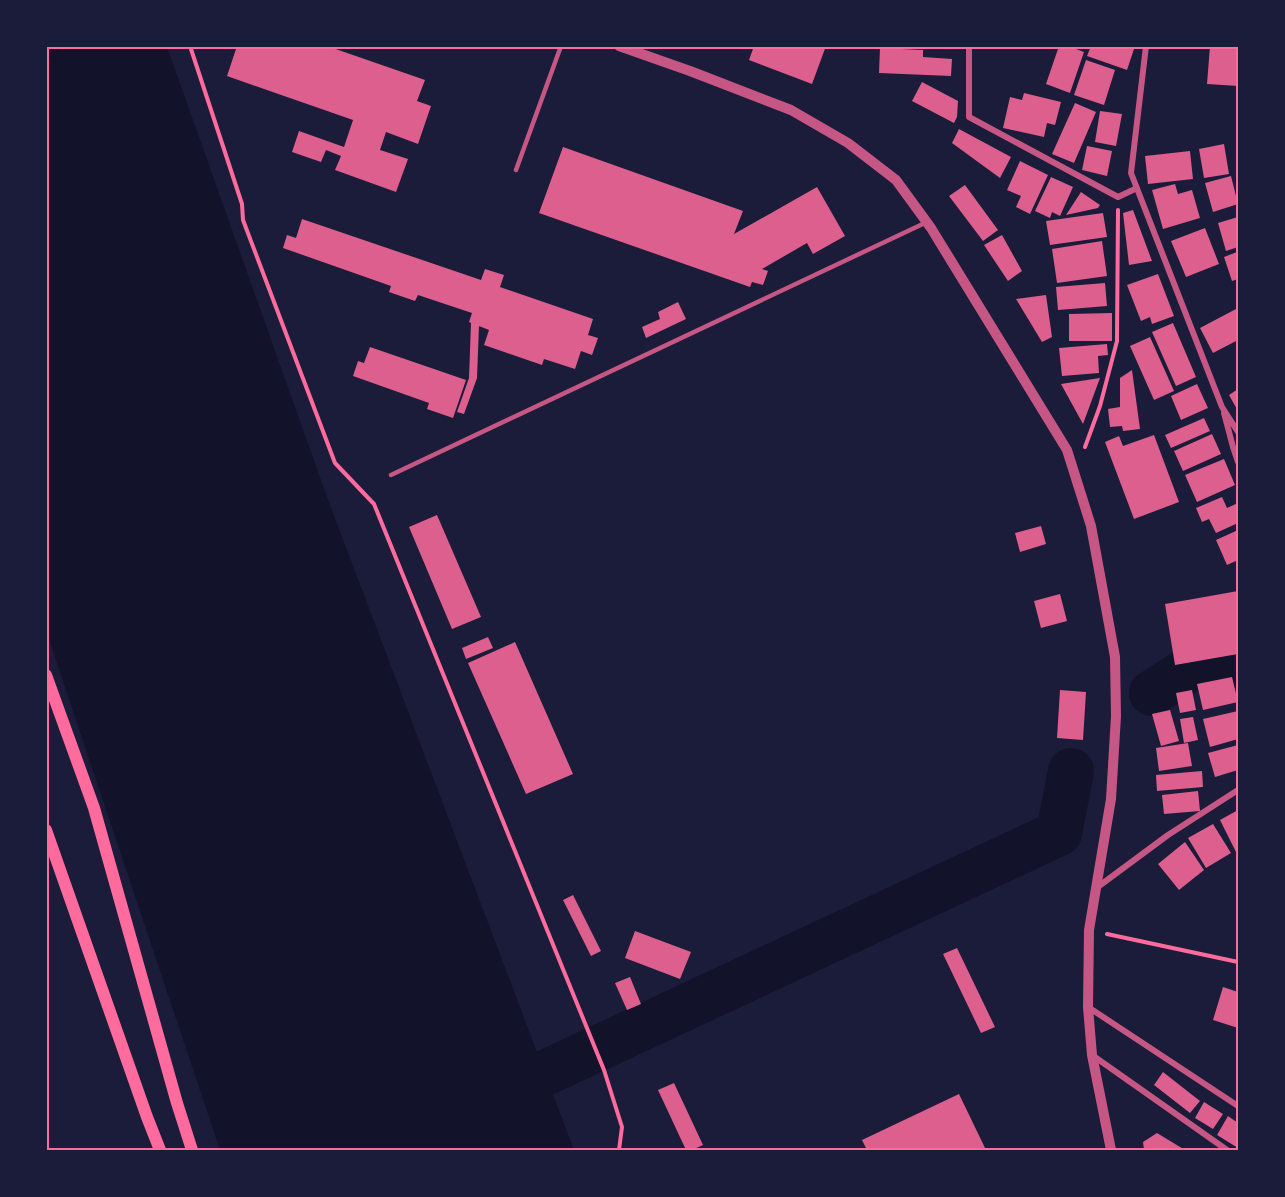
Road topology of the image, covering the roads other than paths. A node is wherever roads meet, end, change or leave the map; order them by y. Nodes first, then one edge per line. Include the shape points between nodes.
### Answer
1 (561, 46) edge
2 (620, 46) edge
3 (969, 46) edge
4 (1146, 46) edge
5 (516, 170) dead end
6 (1137, 188) junction
7 (927, 222) junction
8 (1222, 407) junction
9 (1239, 432) edge
10 (1239, 462) edge
11 (391, 476) dead end
12 (46, 675) edge
13 (1239, 790) edge
14 (46, 830) edge
15 (1095, 890) junction
16 (1088, 1007) junction
17 (1092, 1055) junction
18 (1239, 1106) edge
19 (160, 1150) edge
20 (192, 1150) edge
21 (1111, 1150) edge
22 (1227, 1150) edge

1 - 5 lane
2 - 7 street via 791,110 848,143 896,180
3 - 6 street via 969,117 1118,198
4 - 6 street via 1131,173
6 - 8 street
7 - 11 lane
7 - 15 street via 1067,450 1091,526 1114,657 1116,716 1111,799
8 - 9 street
8 - 10 street
12 - 20 main road via 94,808
13 - 15 street via 1168,835
14 - 19 main road
15 - 16 street via 1089,930
16 - 17 street
16 - 18 street
17 - 21 street
17 - 22 street

